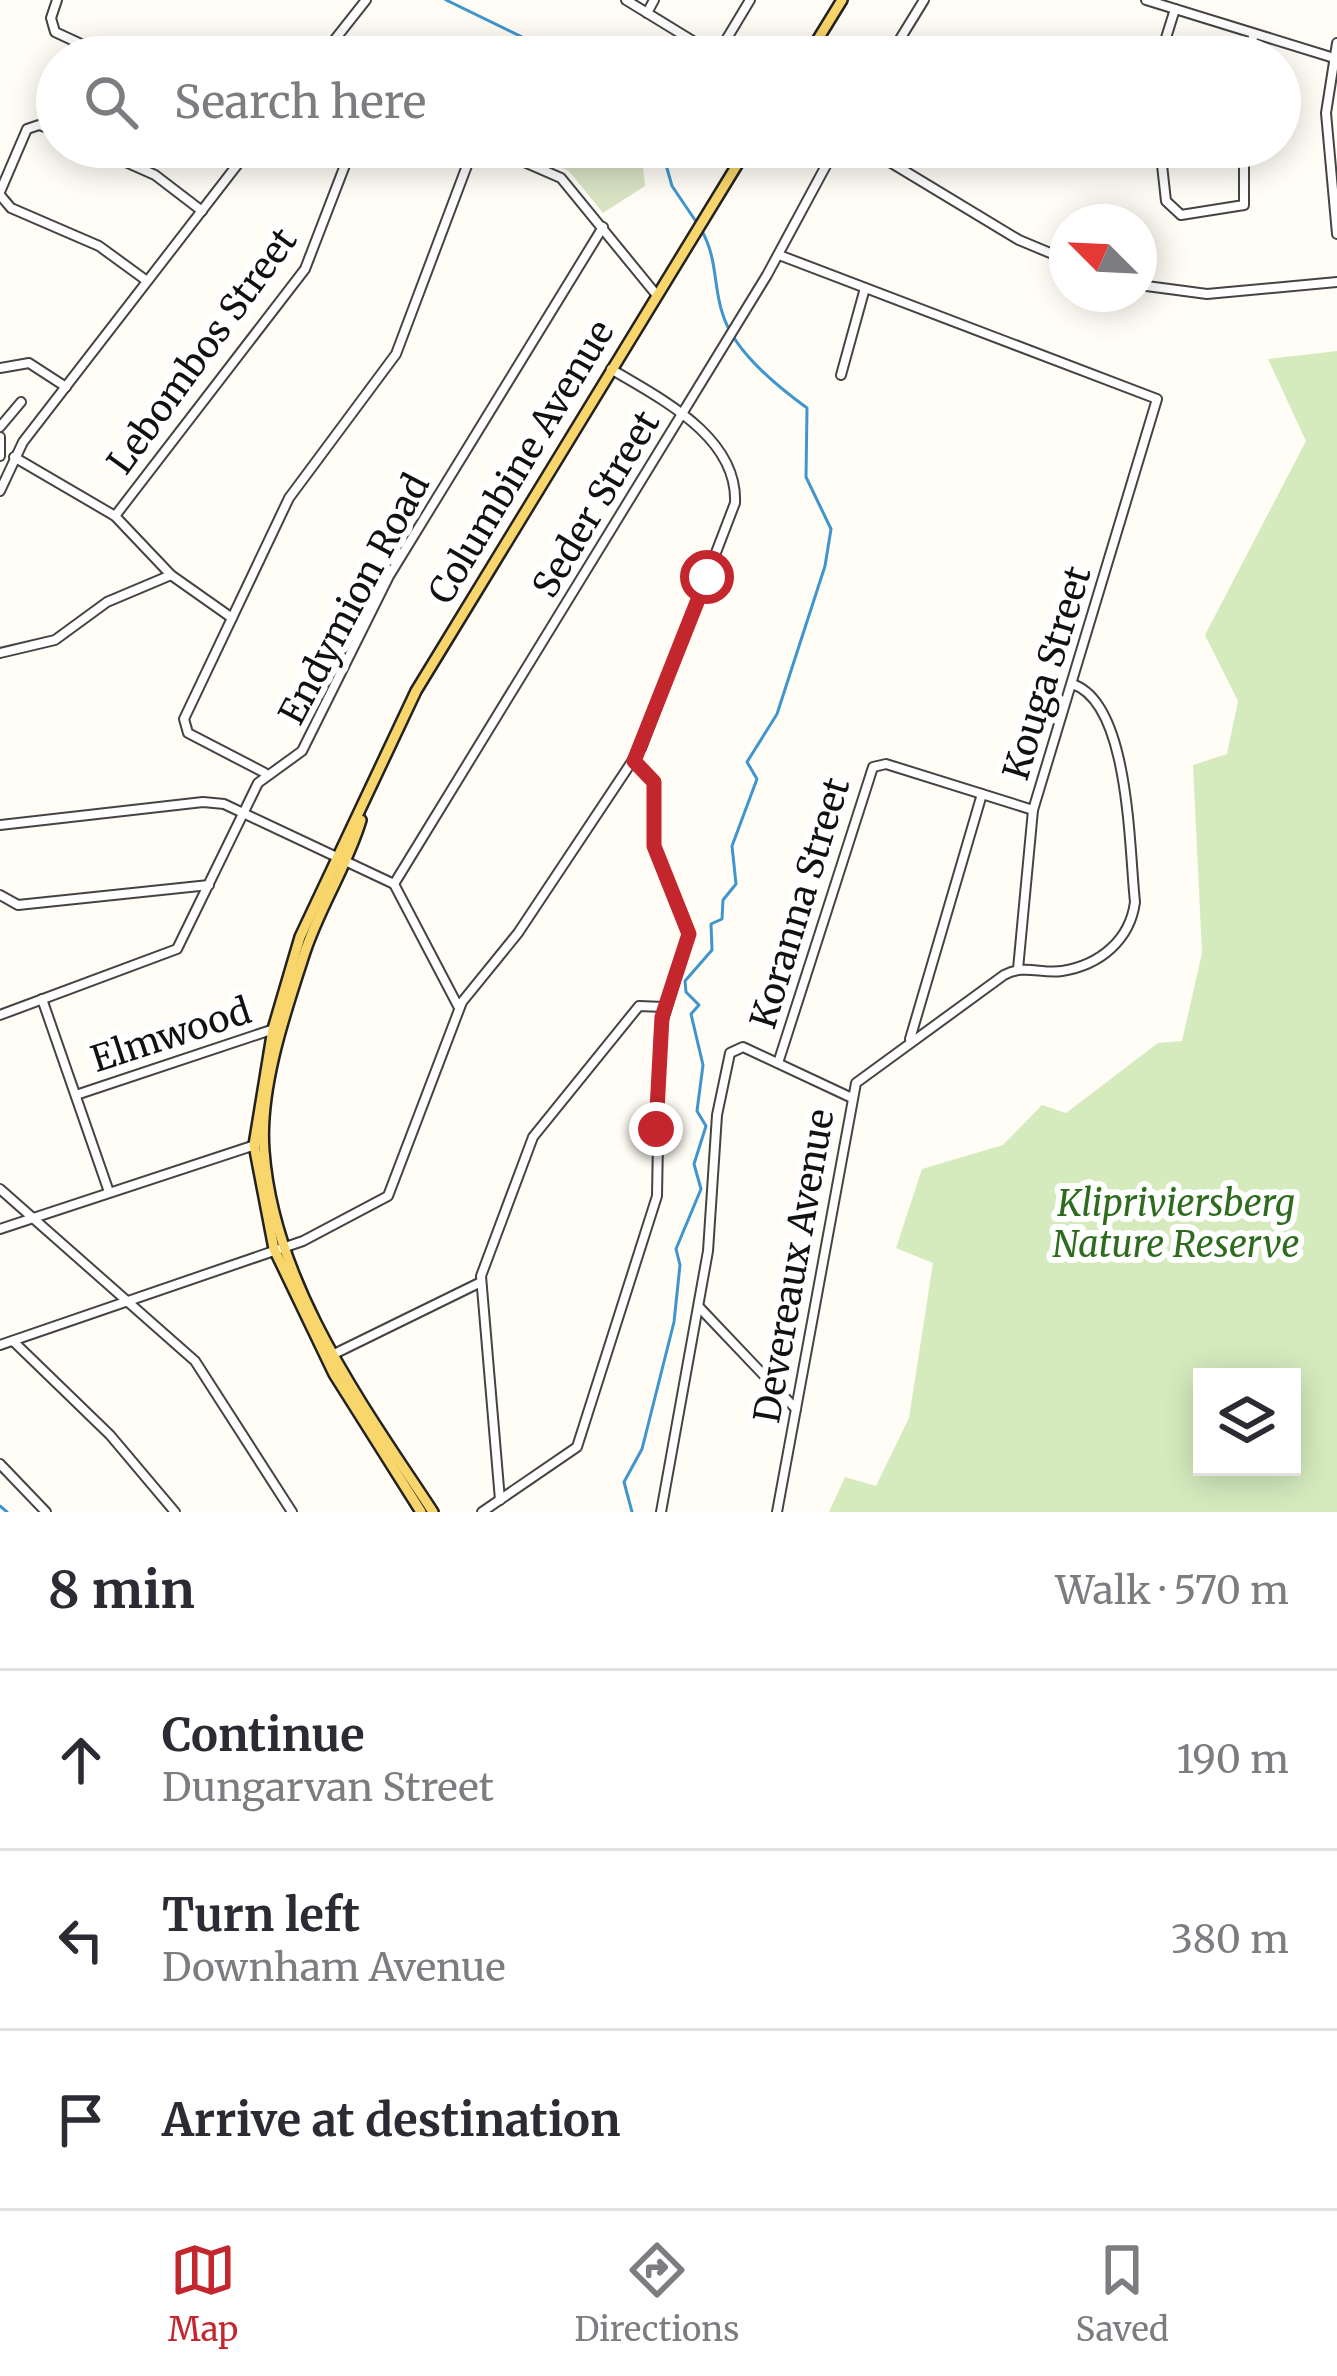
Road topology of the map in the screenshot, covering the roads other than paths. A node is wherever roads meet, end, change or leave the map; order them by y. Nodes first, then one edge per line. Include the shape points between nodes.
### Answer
1 (57, 0) edge
2 (366, 0) edge
3 (626, 0) edge
4 (654, 0) edge
5 (750, 0) edge
6 (842, 0) edge
7 (924, 0) edge
8 (1147, 0) edge
9 (1175, 9) junction
10 (646, 13) junction
11 (1254, 34) joint
12 (64, 36) edge
13 (338, 36) edge
14 (684, 36) edge
15 (729, 36) edge
16 (820, 36) edge
17 (902, 36) edge
18 (1167, 36) edge
19 (1261, 36) edge
20 (1337, 43) edge
21 (1301, 48) edge
22 (1334, 58) junction
23 (36, 126) edge
24 (139, 168) edge
25 (235, 168) edge
26 (344, 168) edge
27 (466, 168) edge
28 (542, 168) edge
29 (735, 168) edge
30 (825, 168) edge
31 (900, 168) edge
32 (1162, 168) edge
33 (1244, 168) edge
34 (0, 193) edge
35 (202, 211) junction
36 (603, 227) junction
37 (1337, 234) edge
38 (1049, 252) edge
39 (779, 255) junction
40 (147, 281) junction
41 (1337, 282) edge
42 (865, 288) junction
43 (1157, 288) edge
44 (655, 292) junction
45 (0, 368) edge
46 (610, 369) junction
47 (841, 375) dead end
48 (66, 387) junction
49 (21, 402) dead end
50 (683, 413) junction
51 (0, 427) edge
52 (0, 437) edge
53 (0, 456) edge
54 (14, 457) junction
55 (0, 491) edge
56 (115, 516) junction
57 (171, 574) junction
58 (232, 618) junction
59 (0, 653) edge
60 (1072, 684) junction
61 (634, 761) junction
62 (266, 772) junction
63 (982, 794) junction
64 (1033, 810) junction
65 (243, 812) junction
66 (0, 825) edge
67 (342, 858) junction
68 (394, 884) junction
69 (209, 885) junction
70 (0, 895) edge
71 (1018, 968) junction
72 (42, 999) junction
73 (459, 1007) junction
74 (664, 1007) junction
75 (0, 1015) edge
76 (278, 1029) junction
77 (910, 1039) junction
78 (778, 1063) junction
79 (76, 1095) junction
80 (852, 1098) junction
81 (259, 1144) junction
82 (0, 1189) edge
83 (109, 1192) junction
84 (32, 1218) junction
85 (0, 1229) edge
86 (279, 1248) junction
87 (479, 1283) junction
88 (124, 1300) junction
89 (699, 1307) junction
90 (13, 1340) junction
91 (0, 1345) edge
92 (330, 1356) junction
93 (796, 1409) junction
94 (384, 1443) junction
95 (0, 1464) edge
96 (500, 1500) junction
97 (46, 1512) edge
98 (175, 1512) edge
99 (292, 1512) edge
100 (422, 1512) edge
101 (433, 1512) edge
102 (482, 1512) edge
103 (661, 1512) edge
104 (777, 1512) edge

1 - 12 street via 51,18
2 - 13 street
3 - 10 street
4 - 10 street
5 - 15 street
6 - 16 main road
7 - 17 street
8 - 9 street
9 - 11 street
9 - 18 street
10 - 14 street
11 - 19 street
20 - 22 street
21 - 22 street
22 - 37 street via 1326,112
23 - 34 street via 26,131
24 - 35 street
25 - 35 street
26 - 56 street, Lebombos Street via 305,269
27 - 58 street via 396,354 289,498
28 - 36 street via 557,174
29 - 44 main road, Columbine Avenue
30 - 39 street, Seder Street
31 - 38 street
32 - 33 street via 1166,201 1183,215 1244,205
34 - 40 street via 10,208 99,246
35 - 40 street
36 - 44 street
36 - 62 street, Endymion Road via 389,576 307,744
39 - 42 street
39 - 50 street, Seder Street
40 - 48 street
41 - 43 street via 1207,295
42 - 47 street
42 - 60 street, Kouga Street via 1157,399
44 - 46 main road, Columbine Avenue
45 - 48 street via 29,363
46 - 50 street
46 - 67 main road, Columbine Avenue via 426,672
48 - 54 street
49 - 51 street
50 - 61 street via 710,439 736,499
50 - 68 street, Seder Street
52 - 53 street
54 - 55 street
54 - 56 street
56 - 57 street
57 - 58 street
57 - 59 street via 100,606 55,640
58 - 62 street via 184,728
60 - 64 street, Kouga Street
60 - 71 street via 1094,696 1114,735 1133,916 1116,946 1089,961 1060,971
61 - 73 street
61 - 74 street via 654,782 654,846 688,926
62 - 65 street, Endymion Road
63 - 64 street
63 - 77 street
63 - 78 street, Koranna Street via 878,764 868,774
64 - 71 street, Kouga Street
65 - 66 street via 203,802
65 - 67 street
65 - 69 street, Endymion Road
67 - 68 street
67 - 76 main road, Columbine Avenue via 305,938
68 - 73 street
69 - 70 street via 18,905
69 - 72 street, Endymion Road via 172,954
71 - 77 street, Devereaux Avenue
72 - 75 street, Endymion Road
72 - 79 street
73 - 86 street via 388,1196
74 - 87 street via 637,1009 539,1128
74 - 96 street via 657,1196 582,1436 565,1460
76 - 79 street, Elmwood
76 - 81 main road, Columbine Avenue
77 - 80 street, Devereaux Avenue via 858,1079
78 - 80 street
78 - 89 street via 735,1048 717,1115
79 - 83 street
80 - 93 street, Devereaux Avenue
81 - 83 street
81 - 86 main road, Columbine Avenue
82 - 84 street
83 - 84 street
84 - 85 street
84 - 88 street
86 - 88 street
86 - 92 main road, Columbine Avenue
87 - 92 street
87 - 96 street
88 - 90 street
88 - 99 street via 201,1368
89 - 93 street
89 - 103 street
90 - 91 street
90 - 98 street
92 - 94 main road, Columbine Avenue
93 - 104 street, Devereaux Avenue
94 - 100 main road, Columbine Avenue
94 - 101 main road, Columbine Avenue
95 - 97 street
96 - 102 street

